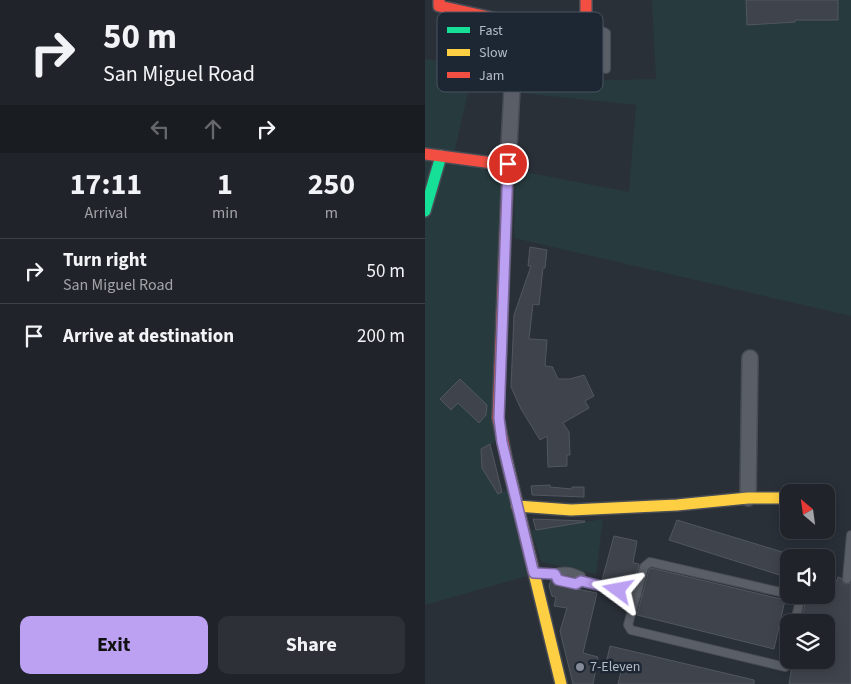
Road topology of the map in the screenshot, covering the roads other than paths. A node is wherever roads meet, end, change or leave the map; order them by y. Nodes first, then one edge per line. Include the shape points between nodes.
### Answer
1 (439, 0) edge
2 (468, 12) edge
3 (603, 32) edge
4 (606, 69) dead end
5 (512, 92) edge
6 (425, 154) edge
7 (441, 156) junction
8 (508, 164) junction
9 (425, 211) edge
10 (750, 358) dead end
11 (748, 498) junction
12 (780, 498) edge
13 (517, 506) junction
14 (851, 535) edge
15 (534, 573) junction
16 (847, 579) dead end
17 (780, 592) edge
18 (637, 594) junction
19 (780, 666) edge
20 (560, 684) edge

1 - 2 street via 439,6
3 - 4 lane via 606,33
5 - 8 street
6 - 7 street
7 - 8 street
7 - 9 street
8 - 13 street via 499,418
10 - 11 street
11 - 12 street
11 - 13 street via 571,510
13 - 15 street
14 - 16 lane
15 - 18 lane via 555,574 558,580 576,584 581,581
15 - 20 street
17 - 18 lane via 650,562 645,565
18 - 19 lane via 628,625 631,630

